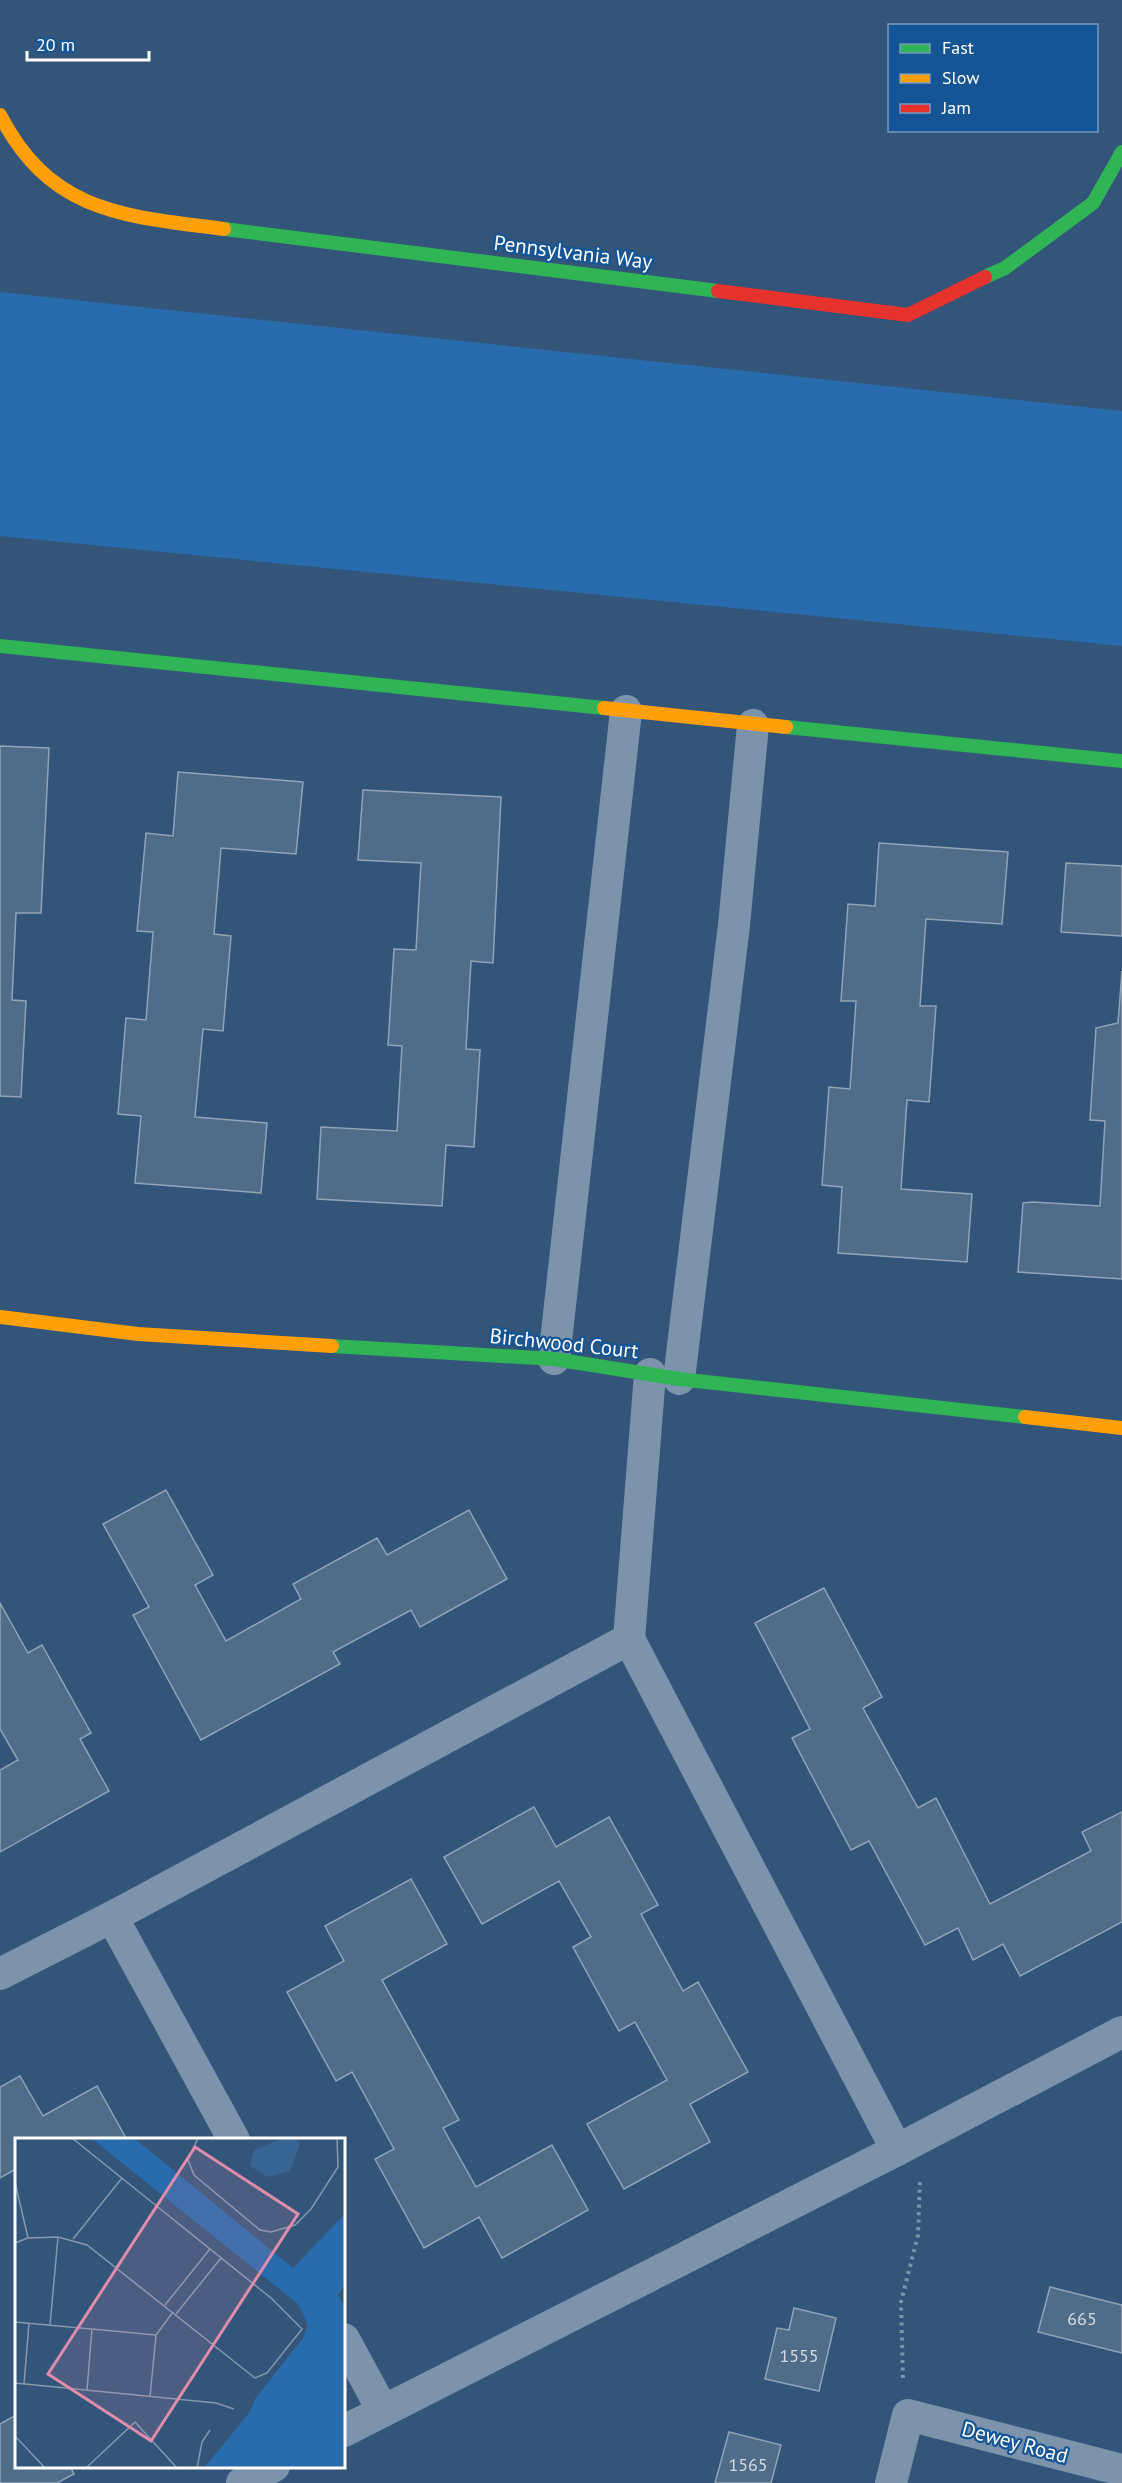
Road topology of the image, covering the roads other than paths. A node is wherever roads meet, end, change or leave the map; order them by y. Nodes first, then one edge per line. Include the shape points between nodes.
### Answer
1 (0, 115) edge
2 (1122, 152) edge
3 (0, 646) edge
4 (626, 711) junction
5 (753, 724) junction
6 (1122, 761) edge
7 (0, 1317) edge
8 (554, 1359) junction
9 (664, 1377) junction
10 (1122, 1428) edge
11 (629, 1639) junction
12 (112, 1917) junction
13 (0, 1974) edge
14 (1122, 2032) edge
15 (233, 2138) edge
16 (897, 2150) junction
17 (345, 2341) edge
18 (383, 2410) junction
19 (345, 2430) edge
20 (270, 2468) edge
21 (1122, 2470) edge
22 (242, 2483) edge
23 (891, 2483) edge

1 - 2 street, Pennsylvania Way via 10,136 33,166 63,191 132,217 908,315 1005,268 1093,203
3 - 4 street
4 - 5 street
4 - 8 street
5 - 6 street
5 - 9 street via 734,925
7 - 8 street, Birchwood Court via 138,1334
8 - 9 street, Birchwood Court
9 - 10 street, Birchwood Court
9 - 11 street
11 - 12 street
11 - 16 street
12 - 13 street
12 - 15 street
14 - 16 street
16 - 18 street
17 - 18 street
18 - 19 street
20 - 22 street
21 - 23 street, Dewey Road via 908,2415

